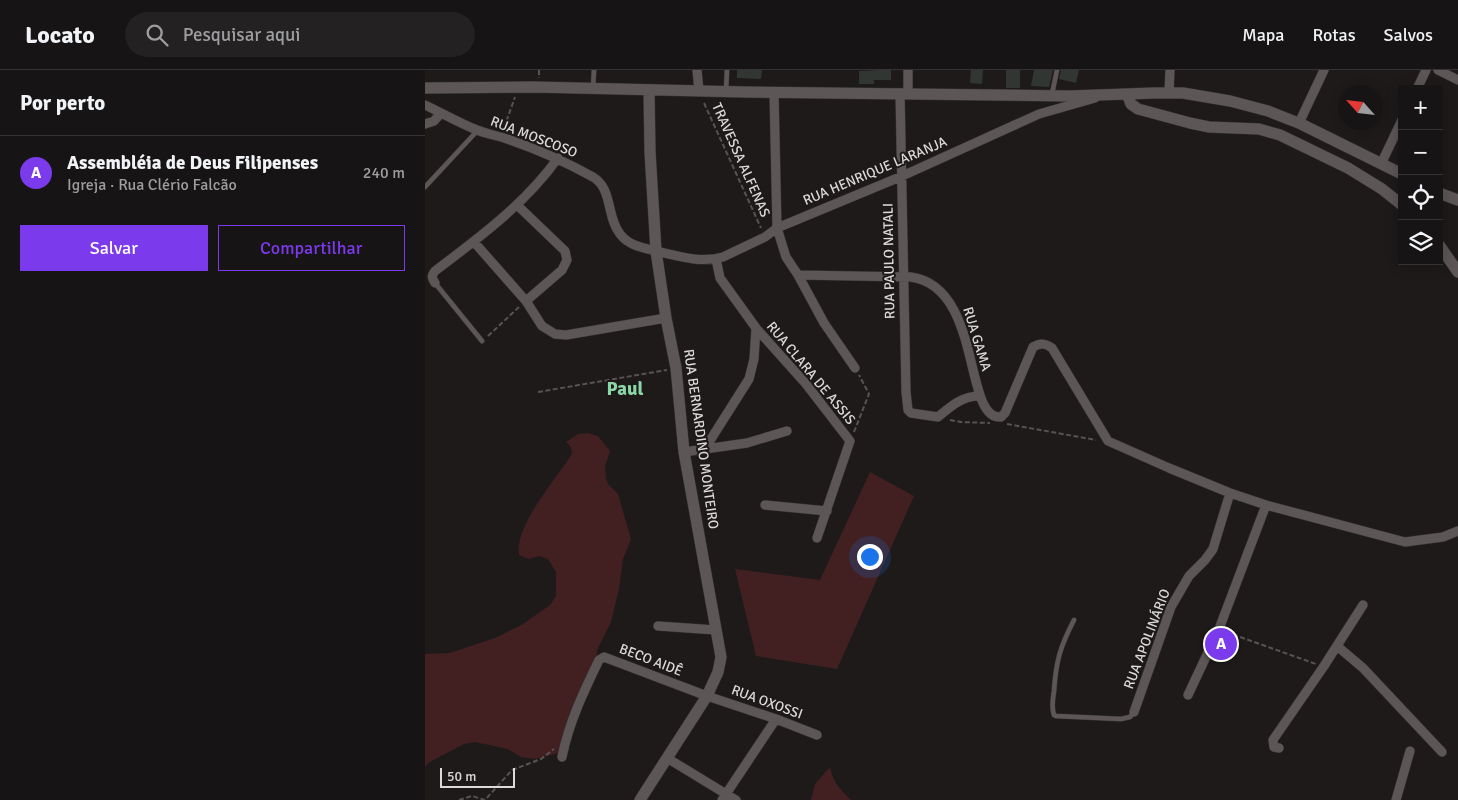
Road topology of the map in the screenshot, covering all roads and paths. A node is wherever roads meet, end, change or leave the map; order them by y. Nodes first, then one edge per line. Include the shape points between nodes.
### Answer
1 (593, 70) edge
2 (697, 70) edge
3 (727, 70) edge
4 (908, 70) edge
5 (1057, 70) edge
6 (1169, 70) edge
7 (1324, 70) edge
8 (1426, 70) edge
9 (1437, 70) edge
10 (1458, 80) edge
11 (1419, 85) edge
12 (519, 87) junction
13 (425, 88) edge
14 (593, 89) junction
15 (649, 90) junction
16 (699, 91) junction
17 (726, 92) junction
18 (774, 92) junction
19 (1169, 92) junction
20 (904, 93) junction
21 (1127, 94) junction
22 (1105, 95) junction
23 (1052, 96) junction
24 (425, 105) edge
25 (441, 113) junction
26 (1299, 123) junction
27 (425, 124) edge
28 (1398, 128) edge
29 (478, 130) junction
30 (501, 137) junction
31 (558, 158) junction
32 (1381, 164) junction
33 (1398, 172) edge
34 (900, 177) junction
35 (425, 186) edge
36 (1443, 194) edge
37 (1458, 200) edge
38 (1398, 202) edge
39 (517, 205) junction
40 (777, 228) junction
41 (765, 237) junction
42 (474, 242) junction
43 (656, 251) junction
44 (1443, 251) edge
45 (717, 259) junction
46 (1458, 272) edge
47 (798, 275) junction
48 (903, 277) junction
49 (435, 283) joint
50 (526, 301) junction
51 (665, 315) junction
52 (612, 322) dead end
53 (756, 328) junction
54 (482, 341) joint
55 (677, 368) junction
56 (855, 368) joint
57 (538, 392) dead end
58 (979, 396) junction
59 (937, 417) junction
60 (997, 423) dead end
61 (1006, 424) dead end
62 (787, 431) dead end
63 (850, 441) junction
64 (1108, 441) junction
65 (704, 450) junction
66 (684, 452) junction
67 (1229, 493) junction
68 (765, 505) dead end
69 (1265, 505) junction
70 (827, 511) junction
71 (1458, 531) edge
72 (817, 538) dead end
73 (1363, 605) dead end
74 (1074, 620) dead end
75 (658, 626) dead end
76 (1219, 629) junction
77 (716, 630) junction
78 (1337, 646) junction
79 (1324, 666) junction
80 (1188, 695) dead end
81 (707, 696) junction
82 (1134, 712) joint
83 (776, 719) junction
84 (817, 736) dead end
85 (565, 740) junction
86 (1279, 748) dead end
87 (1410, 751) dead end
88 (1442, 752) dead end
89 (563, 757) dead end
90 (667, 758) junction
91 (724, 797) edge
92 (459, 800) edge
93 (640, 800) edge
94 (736, 800) edge
95 (1396, 800) edge

1 - 14 lane
2 - 16 street
3 - 17 lane
4 - 20 street, RUA PAULO NATALI
5 - 23 lane
6 - 19 street
7 - 26 street
8 - 11 street
9 - 10 street
12 - 13 street
12 - 14 street
12 - 30 path
14 - 15 street
15 - 16 street
15 - 43 street, RUA BERNARDINO MONTEIRO
16 - 17 street
16 - 41 path, TRAVESSA ALFENAS
17 - 18 street
18 - 20 street
18 - 40 street
19 - 21 street
19 - 26 street via 1249,105
20 - 23 street
20 - 34 street, RUA PAULO NATALI
21 - 22 street
21 - 38 street via 1131,104 1138,109 1181,121 1280,134 1347,168
22 - 23 street
22 - 34 street, RUA HENRIQUE LARANJA via 1039,114
24 - 25 street, RUA MOSCOSO
25 - 27 street
25 - 29 street, RUA MOSCOSO
26 - 32 street
28 - 32 street
29 - 30 street, RUA MOSCOSO
29 - 35 lane
30 - 31 street, RUA MOSCOSO
31 - 39 street
31 - 43 street, RUA MOSCOSO via 600,181 614,223 628,242
32 - 33 street
34 - 40 street, RUA HENRIQUE LARANJA
34 - 48 street, RUA PAULO NATALI
36 - 37 street
39 - 42 street
39 - 50 street via 565,251 567,260 561,270
40 - 41 street, RUA HENRIQUE LARANJA
40 - 47 street via 786,257
41 - 45 street, RUA HENRIQUE LARANJA
42 - 49 street via 435,271 432,278
42 - 50 street
43 - 45 street, RUA HENRIQUE LARANJA via 691,260
43 - 51 street, RUA BERNARDINO MONTEIRO
44 - 46 street
45 - 53 street, RUA CLARA DE ASSIS via 720,278
47 - 48 street, RUA GAMA
47 - 56 street
48 - 58 street, RUA GAMA via 926,281 947,296 969,352
48 - 59 street, RUA PAULO NATALI via 908,410
49 - 54 lane
50 - 51 street via 542,326 555,334 566,335
50 - 54 path
51 - 52 street
51 - 55 street, RUA BERNARDINO MONTEIRO
53 - 63 street, RUA CLARA DE ASSIS
53 - 65 street via 749,379
55 - 57 path
55 - 66 street, RUA BERNARDINO MONTEIRO
56 - 63 path via 869,394
58 - 59 street via 957,402
58 - 64 street via 993,417 1005,414 1033,347 1046,344
59 - 60 path via 961,422
61 - 64 path
62 - 65 street via 747,443
63 - 70 street, RUA CLARA DE ASSIS
64 - 67 street
65 - 66 street
66 - 77 street, RUA BERNARDINO MONTEIRO
67 - 69 street
67 - 82 street, RUA APOLINÁRIO via 1213,549 1189,576 1171,607
68 - 70 street
69 - 71 street via 1405,542 1443,537
69 - 76 street
70 - 72 street, RUA CLARA DE ASSIS
73 - 78 street
74 - 82 lane via 1056,664 1054,714 1121,719 1130,717
75 - 77 street
76 - 79 path
76 - 80 street
77 - 81 street, RUA BERNARDINO MONTEIRO via 721,657
78 - 79 street
78 - 88 street via 1363,668
79 - 86 street via 1273,740 1274,746
81 - 83 street, RUA OXOSSI
81 - 85 street, BECO AIDÊ via 601,657
81 - 90 street, RUA BERNARDINO MONTEIRO
83 - 84 street, RUA OXOSSI
83 - 91 street
85 - 89 street, BECO AIDÊ
85 - 92 path via 541,759 512,770 485,800 472,796
87 - 95 street
90 - 91 street
90 - 93 street, RUA BERNARDINO MONTEIRO
91 - 94 street

